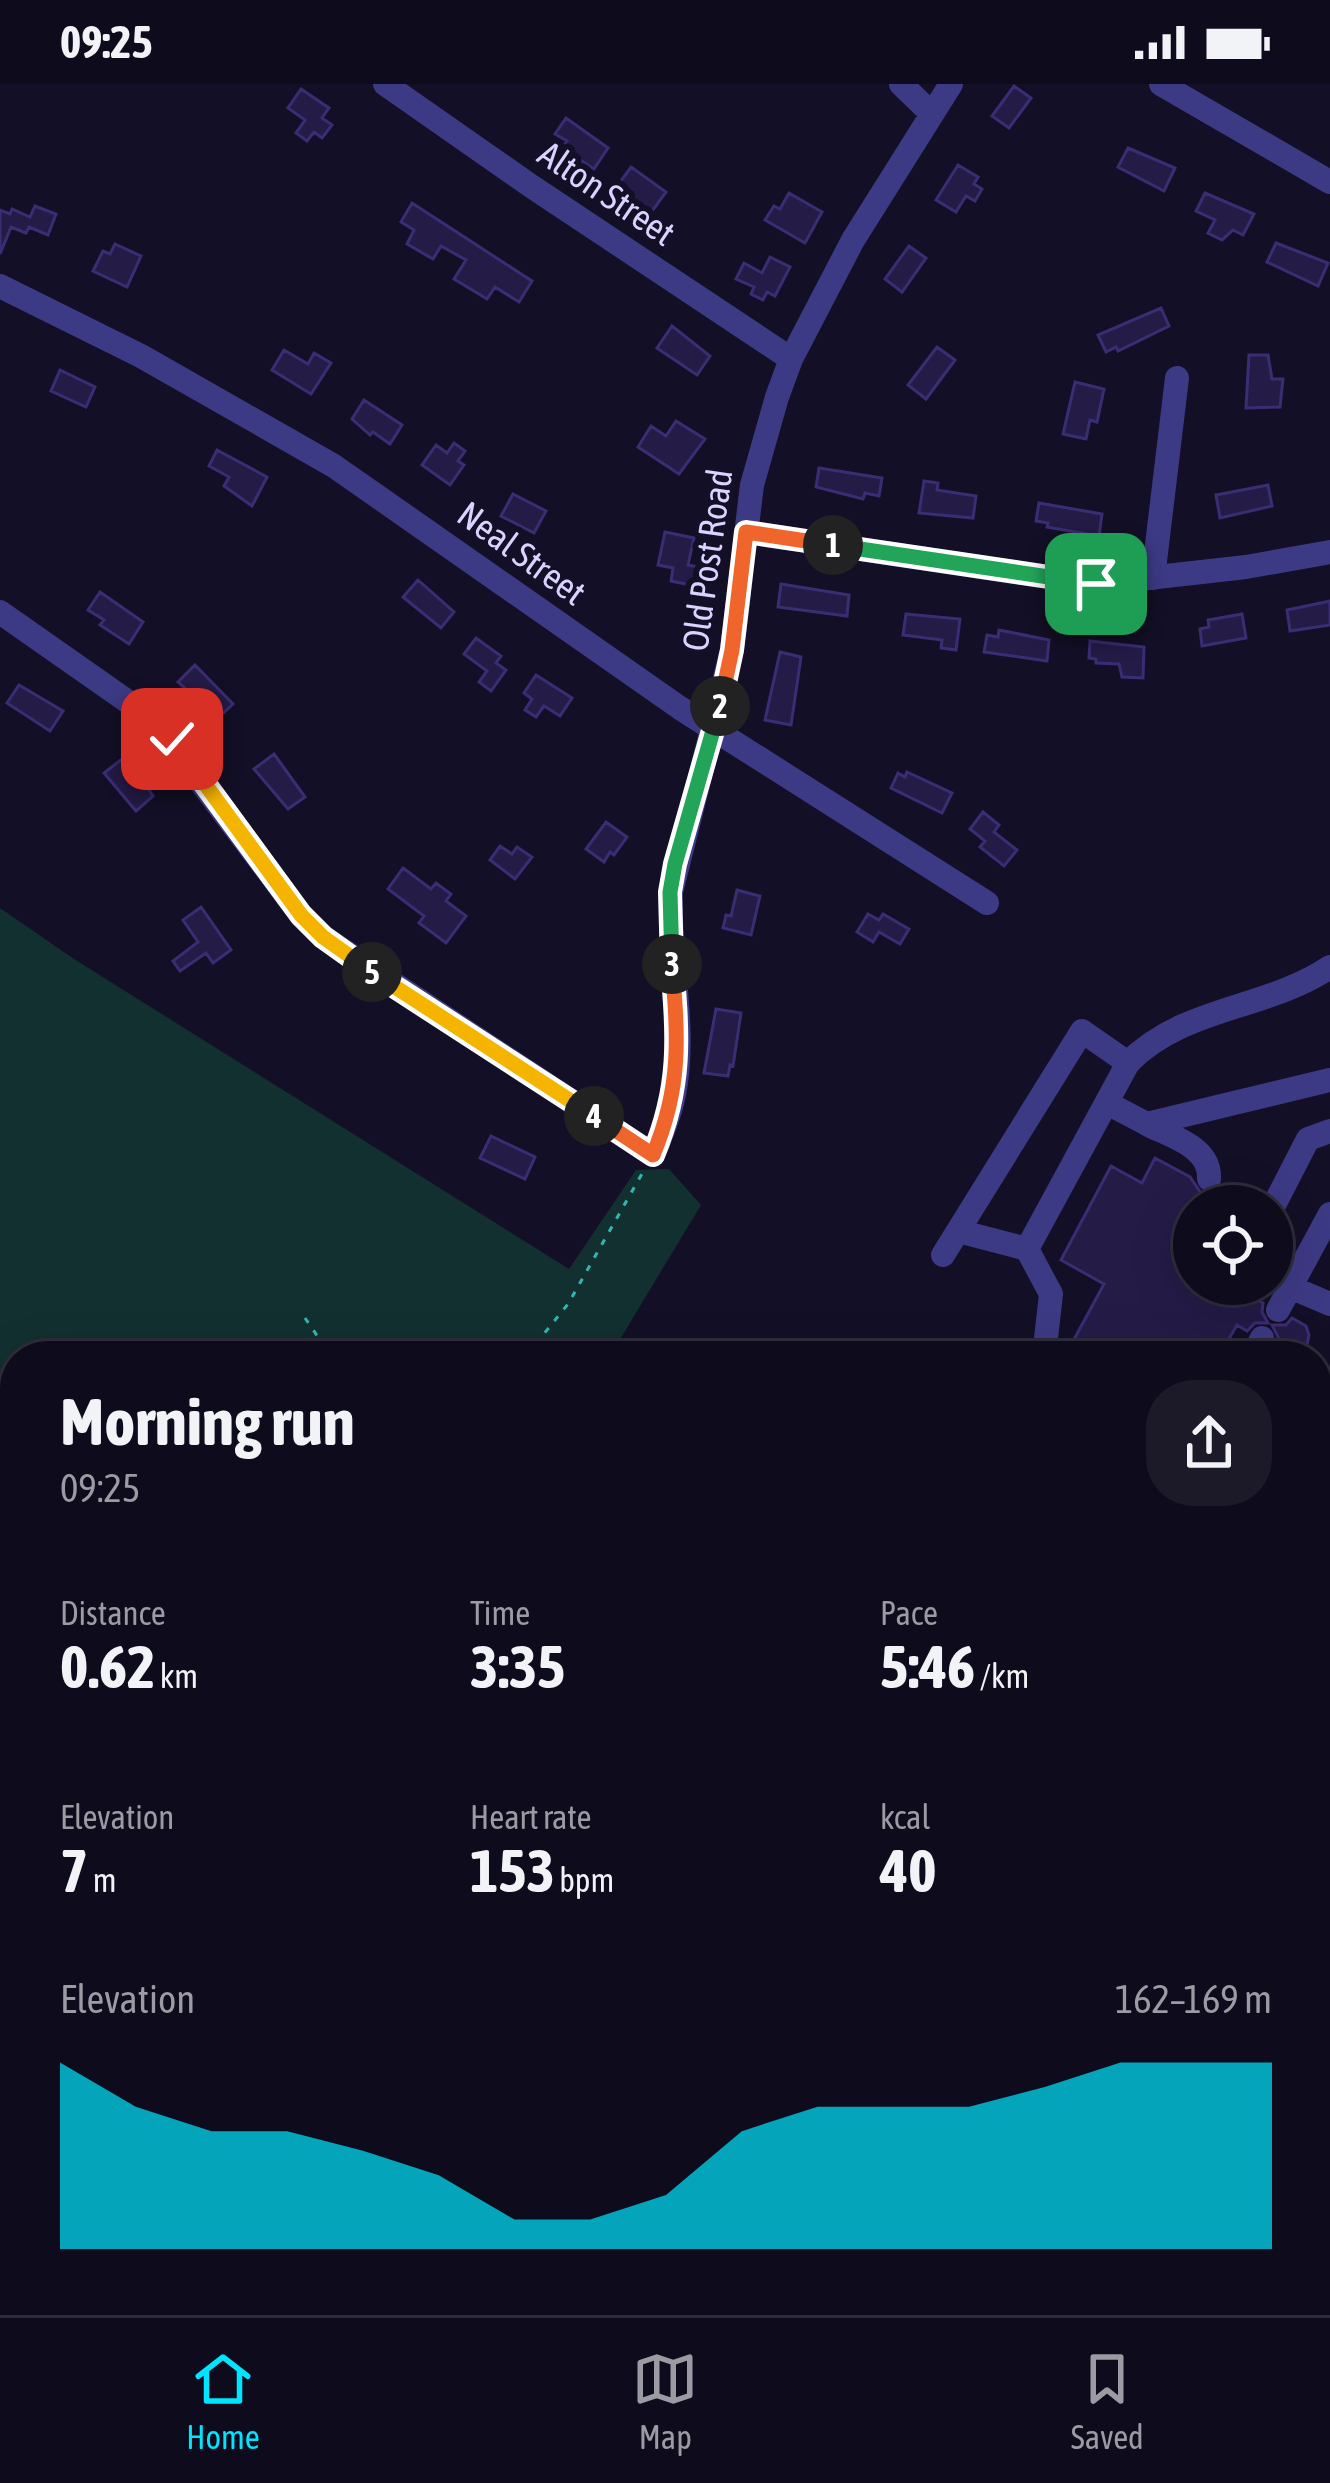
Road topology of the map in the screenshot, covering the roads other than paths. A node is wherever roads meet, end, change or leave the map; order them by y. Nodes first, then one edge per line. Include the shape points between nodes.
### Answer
1 (385, 84) edge
2 (901, 84) edge
3 (951, 84) edge
4 (1161, 84) edge
5 (931, 113) junction
6 (1330, 182) edge
7 (0, 286) edge
8 (791, 359) junction
9 (1178, 378) dead end
10 (746, 532) junction
11 (1330, 553) edge
12 (1153, 578) junction
13 (0, 612) edge
14 (714, 730) junction
15 (987, 903) dead end
16 (1330, 967) edge
17 (1128, 1063) junction
18 (1330, 1080) edge
19 (1107, 1103) junction
20 (1147, 1124) junction
21 (1330, 1131) edge
22 (1208, 1179) dead end
23 (1284, 1185) edge
24 (1330, 1214) edge
25 (958, 1231) junction
26 (1027, 1250) junction
27 (943, 1255) dead end
28 (1293, 1282) edge
29 (1293, 1287) edge
30 (1280, 1305) edge
31 (1327, 1308) edge
32 (1277, 1310) dead end
33 (1046, 1341) edge

1 - 8 street, Alton Street
2 - 5 street
3 - 5 street, Old Post Road
4 - 6 street
5 - 8 street, Old Post Road
7 - 14 street, Neal Street via 334,466
8 - 10 street, Old Post Road via 763,439
9 - 12 street
10 - 12 street via 1096,584
10 - 14 street, Old Post Road
11 - 12 street
13 - 14 street, Old Post Road via 154,719 323,937 653,1155 668,1119 679,1045 670,892
14 - 15 street, Neal Street
16 - 17 street via 1301,986 1190,1020
17 - 19 street
17 - 25 street via 1082,1031
18 - 20 street
19 - 20 street
19 - 26 street
20 - 22 street via 1202,1153
21 - 23 street via 1308,1139
24 - 28 street
25 - 26 street
25 - 27 street
26 - 33 street via 1051,1294
29 - 31 street
30 - 32 street

